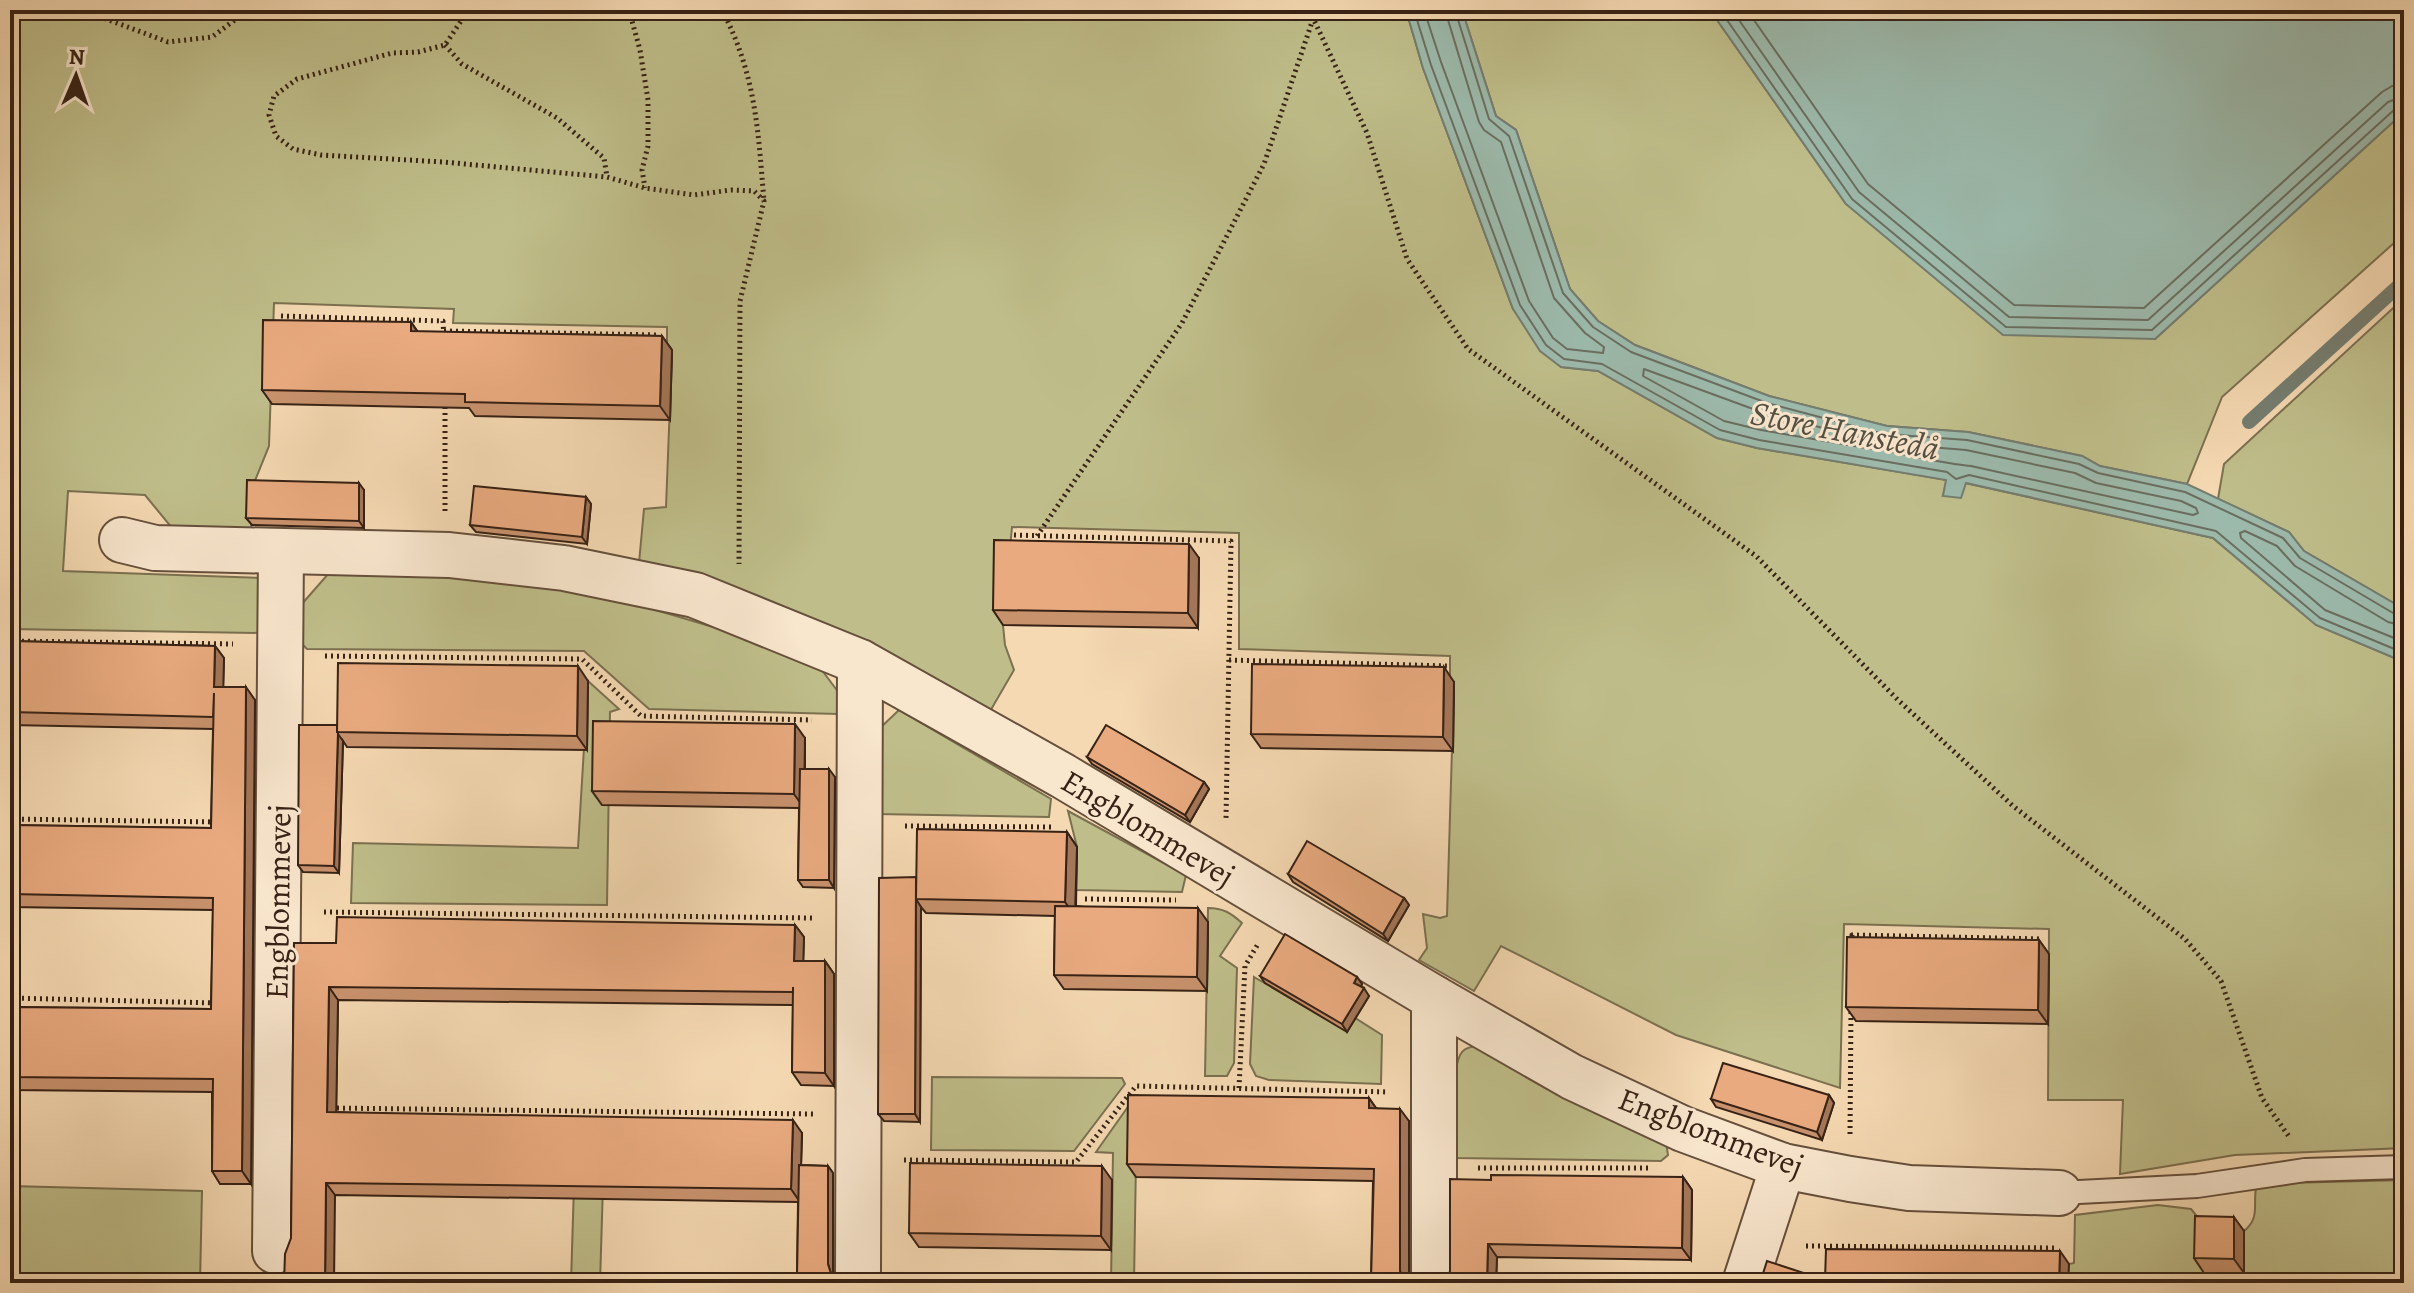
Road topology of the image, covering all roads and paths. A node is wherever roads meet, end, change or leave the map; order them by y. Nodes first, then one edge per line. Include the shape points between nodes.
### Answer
1 (82, 10) edge
2 (248, 10) edge
3 (459, 10) edge
4 (629, 10) edge
5 (722, 10) edge
6 (1312, 10) edge
7 (1313, 18) junction
8 (445, 45) junction
9 (607, 177) junction
10 (645, 188) junction
11 (764, 201) junction
12 (281, 316) dead end
13 (444, 331) junction
14 (660, 335) edge
15 (444, 346) edge
16 (445, 392) edge
17 (1014, 535) dead end
18 (1037, 536) junction
19 (122, 540) dead end
20 (281, 553) junction
21 (449, 555) junction
22 (739, 613) junction
23 (10, 641) edge
24 (280, 650) junction
25 (1229, 660) junction
26 (860, 662) junction
27 (1447, 666) edge
28 (860, 722) junction
29 (1063, 776) junction
30 (10, 819) edge
31 (279, 823) junction
32 (859, 826) junction
33 (1224, 873) junction
34 (1085, 899) dead end
35 (1280, 905) junction
36 (278, 912) junction
37 (859, 919) junction
38 (2043, 939) dead end
39 (1852, 950) edge
40 (1851, 996) edge
41 (10, 998) edge
42 (1434, 998) junction
43 (277, 1005) junction
44 (1239, 1088) junction
45 (1434, 1093) junction
46 (277, 1107) junction
47 (858, 1115) junction
48 (1683, 1129) junction
49 (858, 1159) junction
50 (1783, 1166) junction
51 (2404, 1167) edge
52 (1434, 1168) junction
53 (2305, 1170) junction
54 (1850, 1179) junction
55 (2059, 1193) joint
56 (1759, 1240) junction
57 (2057, 1248) edge
58 (275, 1251) dead end
59 (858, 1271) dead end
60 (1434, 1283) edge
61 (1745, 1283) edge

1 - 2 path via 168,42 212,37
3 - 8 path via 461,21
4 - 10 path via 648,100
5 - 11 path via 751,80
6 - 7 path
7 - 18 path via 1264,164 1182,323
7 - 53 path via 1367,133 1407,259 1468,349 1756,556 1898,700 2013,806 2185,939 2221,981 2262,1098 2289,1135
8 - 9 path via 462,64 557,118 604,158
8 - 9 path via 392,53 297,79 274,96 269,115 276,136 293,149 321,155
9 - 10 path
10 - 11 path via 694,195 754,191
11 - 22 path via 740,301
12 - 13 path via 443,321
13 - 14 path
13 - 15 path
16 - 21 path
17 - 18 path
18 - 25 path via 1231,541
19 - 20 street, Engblommevej via 155,548
20 - 21 street, Engblommevej
20 - 24 street, Engblommevej
21 - 22 street, Engblommevej via 564,568 695,595
22 - 26 street, Engblommevej
23 - 24 path
24 - 28 path via 582,659 641,716
24 - 31 street, Engblommevej
25 - 27 path
25 - 33 path
26 - 28 street
26 - 29 street, Engblommevej
28 - 32 street
29 - 32 path via 1056,827
29 - 33 street, Engblommevej
30 - 31 path
31 - 36 street, Engblommevej
32 - 37 street
33 - 34 path via 1208,900
33 - 35 street, Engblommevej
35 - 42 street, Engblommevej
35 - 44 path via 1245,966
36 - 37 path
36 - 43 street, Engblommevej
37 - 47 street
38 - 39 path via 1852,935
40 - 54 path
41 - 43 path
42 - 45 street
42 - 48 street, Engblommevej via 1572,1077
43 - 46 street, Engblommevej
44 - 45 path
44 - 49 path via 1136,1086 1076,1162
45 - 52 street
46 - 47 path
46 - 58 street, Engblommevej
47 - 49 street
48 - 50 street, Engblommevej
48 - 52 path via 1678,1168
49 - 59 street
50 - 54 street, Engblommevej
50 - 56 street
51 - 53 lane
52 - 60 street
53 - 55 lane via 2197,1186
54 - 55 street, Engblommevej via 1909,1188
56 - 57 path via 1775,1245
56 - 61 street

